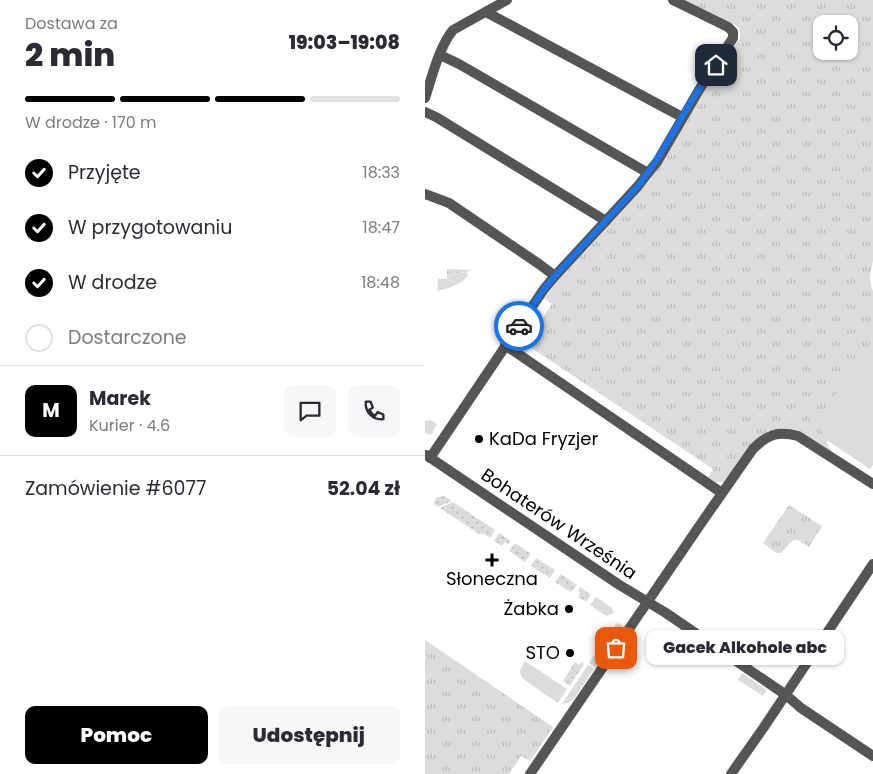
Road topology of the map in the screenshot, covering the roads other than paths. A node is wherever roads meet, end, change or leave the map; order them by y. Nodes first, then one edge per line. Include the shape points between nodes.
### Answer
1 (507, 0) edge
2 (673, 0) edge
3 (486, 12) junction
4 (440, 55) junction
5 (425, 98) edge
6 (425, 112) edge
7 (682, 117) junction
8 (648, 173) junction
9 (425, 194) edge
10 (606, 221) junction
11 (555, 276) junction
12 (505, 345) junction
13 (428, 456) edge
14 (873, 484) edge
15 (722, 493) junction
16 (873, 564) edge
17 (647, 602) junction
18 (786, 695) junction
19 (873, 756) edge
20 (531, 774) edge
21 (731, 774) edge

1 - 3 street
2 - 7 street via 733,32 733,38
3 - 4 street via 453,30
3 - 7 street
4 - 5 street
4 - 8 street
6 - 10 street
7 - 8 street
8 - 10 street
9 - 11 street via 449,203
10 - 11 street
11 - 12 street
12 - 13 street
12 - 15 street
13 - 17 street, Bohaterów Września
14 - 15 street via 798,436 779,433 761,441 753,449
15 - 17 street
16 - 18 street
17 - 18 street, Bohaterów Września
17 - 20 street
18 - 19 street, Bohaterów Września
18 - 21 street

